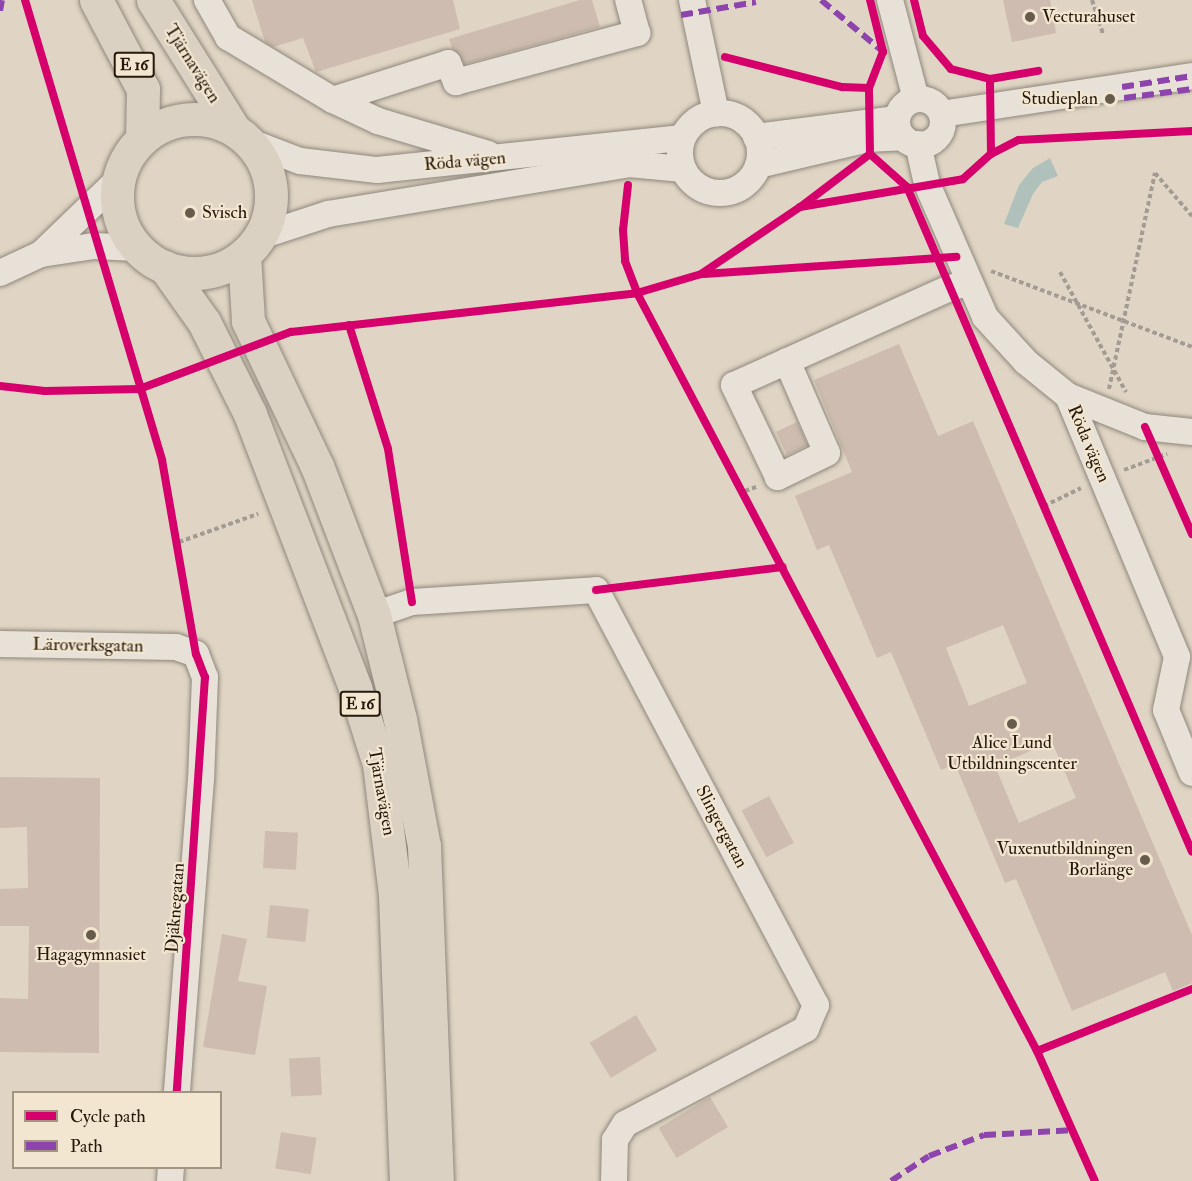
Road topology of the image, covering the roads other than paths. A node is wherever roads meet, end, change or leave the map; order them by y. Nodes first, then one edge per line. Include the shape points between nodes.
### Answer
1 (96, 0) edge
2 (153, 0) edge
3 (207, 0) edge
4 (628, 0) edge
5 (692, 0) edge
6 (890, 0) edge
7 (1192, 76) edge
8 (1192, 89) edge
9 (1123, 93) junction
10 (916, 99) junction
11 (333, 100) junction
12 (716, 113) junction
13 (942, 121) junction
14 (906, 133) junction
15 (242, 135) junction
16 (756, 137) junction
17 (682, 138) junction
18 (142, 139) junction
19 (503, 159) junction
20 (758, 165) junction
21 (683, 169) junction
22 (119, 179) junction
23 (253, 245) junction
24 (137, 248) junction
25 (41, 254) junction
26 (165, 267) junction
27 (0, 273) edge
28 (968, 282) junction
29 (787, 361) dead end
30 (1068, 396) junction
31 (1192, 432) edge
32 (374, 615) junction
33 (0, 644) edge
34 (176, 647) joint
35 (1192, 773) edge
36 (177, 1091) edge
37 (406, 1181) edge
38 (437, 1181) edge
39 (614, 1181) edge

1 - 18 highway, E 16 via 143,89
2 - 15 highway, Tjärnavägen / E 16
3 - 11 street via 228,37
4 - 11 street via 638,33 456,82 448,63
5 - 12 street
6 - 10 street
7 - 9 street
8 - 9 street
9 - 13 street
10 - 13 street via 932,102
10 - 14 street via 903,106
11 - 19 street via 378,121
12 - 16 street via 740,118
12 - 17 street via 696,121
13 - 14 street via 933,141
14 - 16 street
14 - 20 street
14 - 28 street, Röda vägen
15 - 18 highway via 195,118 176,120
15 - 19 street, Röda vägen via 300,161 377,170
15 - 23 highway via 268,171 271,187 272,204
16 - 20 street
17 - 19 street, Röda vägen
17 - 21 street
18 - 22 highway via 127,157
20 - 21 street via 744,185 722,193 699,187
21 - 23 street, Röda vägen via 629,164 328,214
22 - 24 highway via 121,219
22 - 25 street
23 - 26 highway via 206,272
23 - 32 highway, Tjärnavägen / E 16 via 248,321 318,466
24 - 25 street via 94,246
24 - 26 highway
25 - 27 street
26 - 37 highway, Tjärnavägen / E 16 via 204,322 250,414 351,677 380,764 396,906
28 - 29 street
28 - 30 street, Röda vägen via 985,317 1026,362
30 - 31 street via 1145,427
30 - 35 street, Röda vägen via 1177,657 1166,710
32 - 38 highway, Tjärnavägen / E 16 via 424,846
32 - 39 street, Slingergatan via 412,602 596,590 816,1005 806,1029 625,1124 615,1140
33 - 34 street, Läroverksgatan
34 - 36 street, Djäknegatan via 196,654 205,677

